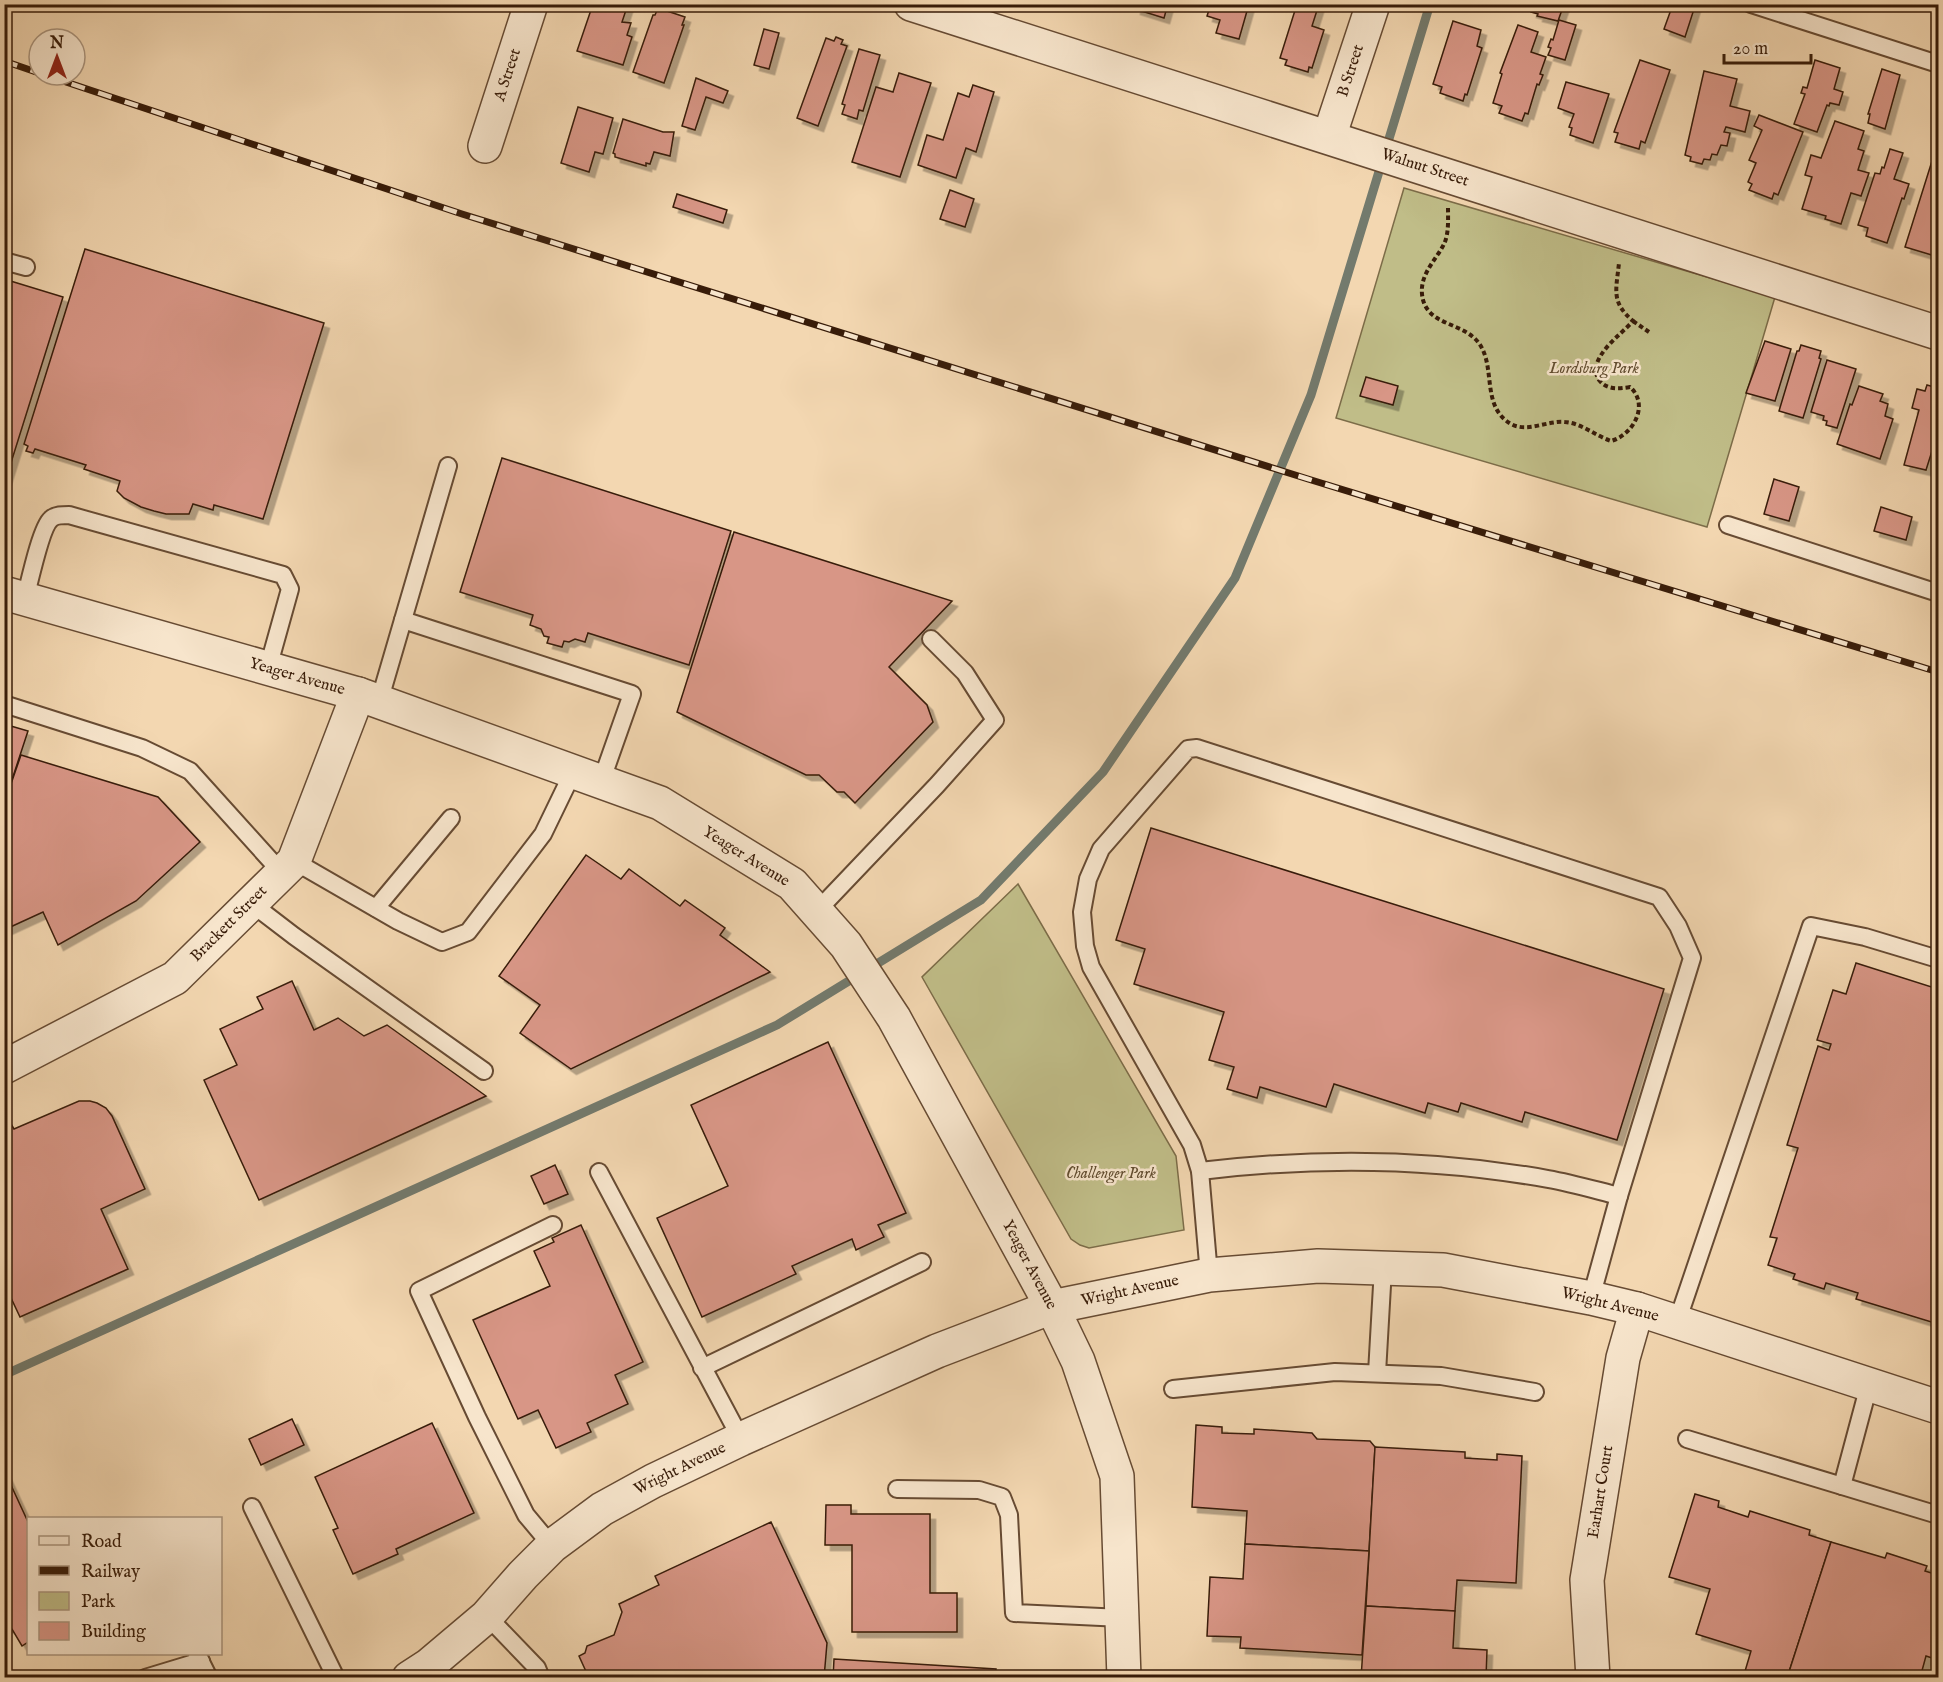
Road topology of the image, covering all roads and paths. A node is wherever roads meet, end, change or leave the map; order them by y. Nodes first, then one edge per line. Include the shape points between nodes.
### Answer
1 (531, 4) edge
2 (911, 4) edge
3 (1373, 4) edge
4 (1750, 4) edge
5 (1938, 64) edge
6 (1343, 141) junction
7 (485, 146) dead end
8 (1448, 201) dead end
9 (1620, 256) dead end
10 (4, 261) edge
11 (26, 267) dead end
12 (1633, 321) junction
13 (1649, 332) dead end
14 (1938, 333) edge
15 (448, 466) dead end
16 (1728, 525) dead end
17 (1938, 592) edge
18 (15, 596) edge
19 (403, 620) junction
20 (931, 639) dead end
21 (268, 668) junction
22 (368, 698) junction
23 (4, 704) edge
24 (587, 777) junction
25 (452, 818) dead end
26 (288, 867) junction
27 (251, 903) junction
28 (376, 908) junction
29 (816, 912) junction
30 (1938, 959) edge
31 (4, 1067) edge
32 (484, 1071) dead end
33 (1200, 1171) junction
34 (599, 1172) dead end
35 (1619, 1196) junction
36 (553, 1226) dead end
37 (922, 1262) dead end
38 (1383, 1268) junction
39 (1209, 1275) junction
40 (1590, 1298) junction
41 (1053, 1307) junction
42 (1637, 1309) junction
43 (1677, 1322) junction
44 (702, 1368) junction
45 (1377, 1373) junction
46 (1869, 1384) junction
47 (1173, 1389) dead end
48 (1535, 1392) dead end
49 (1938, 1407) edge
50 (741, 1439) junction
51 (1687, 1439) dead end
52 (1842, 1486) junction
53 (897, 1489) dead end
54 (252, 1507) dead end
55 (1938, 1515) edge
56 (552, 1546) junction
57 (487, 1616) junction
58 (1122, 1618) junction
59 (199, 1657) edge
60 (145, 1677) edge
61 (209, 1677) edge
62 (336, 1677) edge
63 (409, 1677) edge
64 (541, 1677) edge
65 (1124, 1677) edge
66 (1593, 1677) edge

1 - 7 street, A Street
2 - 6 street, Walnut Street
3 - 6 street, B Street
4 - 5 lane
6 - 14 street, Walnut Street
8 - 12 path via 1445,243 1423,281 1426,310 1478,343 1485,359 1491,397 1501,417 1514,426 1562,421 1611,441 1620,438 1637,419 1637,394 1630,387 1605,386 1597,377 1597,364 1602,353
9 - 12 path via 1616,298 1621,310
10 - 11 lane
12 - 13 path
15 - 19 lane
16 - 17 lane
18 - 21 street, Yeager Avenue
18 - 21 lane via 44,529 60,515 283,575 290,589
19 - 22 lane
19 - 24 lane via 632,694
20 - 29 lane via 965,673 995,720
21 - 22 street, Yeager Avenue
22 - 24 street, Yeager Avenue
22 - 26 street, Brackett Street
23 - 26 lane via 142,748 190,771
24 - 28 lane via 468,933 442,942
24 - 29 street, Yeager Avenue via 660,803 792,884
25 - 28 lane
26 - 27 street, Brackett Street
26 - 28 lane
27 - 31 street, Brackett Street via 175,978
27 - 32 lane
29 - 41 street, Yeager Avenue via 846,945 894,1018
30 - 43 lane via 1811,926
33 - 35 lane via 1323,1160 1403,1162 1549,1179
33 - 35 lane via 1192,1144 1091,967 1084,946 1082,912 1088,879 1101,849 1188,749 1197,748 1659,897 1692,958
33 - 39 lane
34 - 44 lane
35 - 40 lane
36 - 56 lane via 419,1291 526,1515
37 - 44 lane
38 - 39 street, Wright Avenue via 1318,1266
38 - 40 street, Wright Avenue via 1443,1270
38 - 45 lane
39 - 41 street, Wright Avenue
40 - 42 street, Wright Avenue
41 - 50 street, Wright Avenue via 937,1351
41 - 58 street, Yeager Avenue via 1078,1361 1117,1476
42 - 43 street, Wright Avenue
42 - 66 street, Earhart Court via 1623,1358 1587,1580
43 - 46 street, Wright Avenue
44 - 50 lane
45 - 47 lane via 1335,1372
45 - 48 lane via 1441,1376
46 - 49 street, Wright Avenue
46 - 52 lane
50 - 56 street, Wright Avenue via 602,1509
51 - 52 lane
52 - 55 lane
53 - 58 lane via 979,1490 1002,1497 1009,1515 1014,1613
54 - 62 lane
56 - 57 street, Wright Avenue
57 - 63 street, Wright Avenue
57 - 64 lane
58 - 65 street, Yeager Avenue
59 - 60 lane
59 - 61 lane

